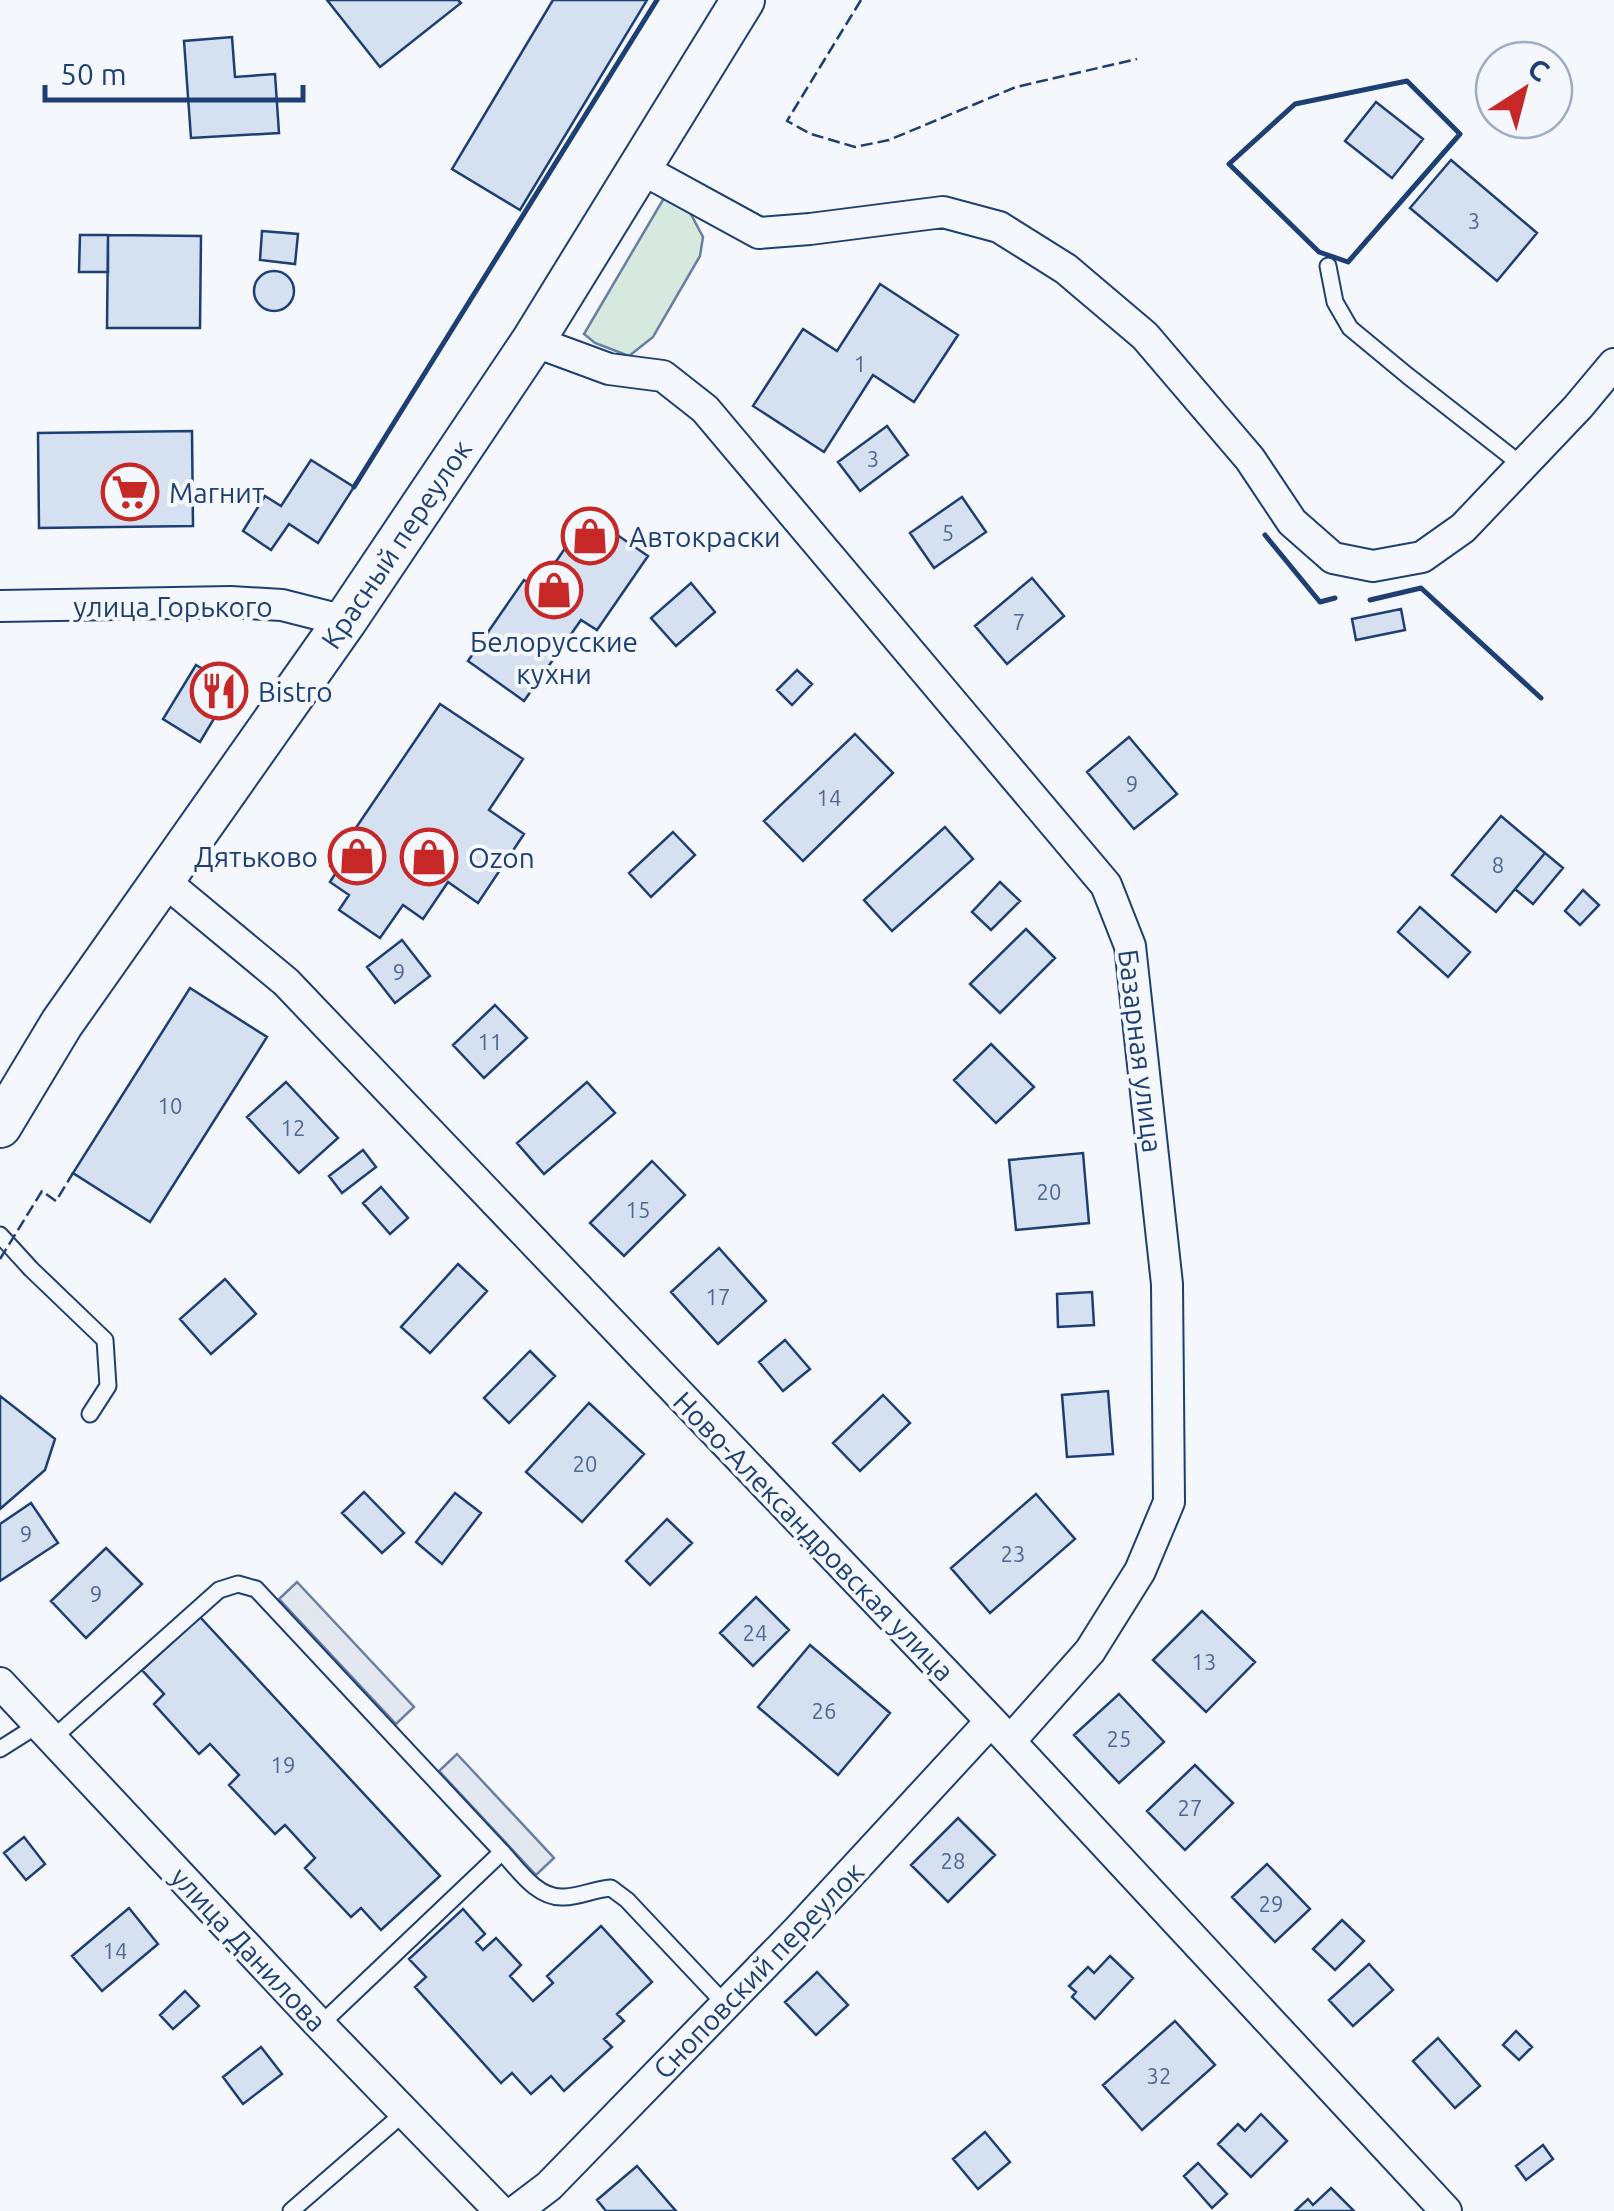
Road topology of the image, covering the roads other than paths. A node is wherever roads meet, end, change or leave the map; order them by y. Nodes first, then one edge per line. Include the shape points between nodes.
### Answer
1 (742, 0) edge
2 (640, 168) junction
3 (1328, 266) dead end
4 (533, 341) junction
5 (1614, 364) edge
6 (1524, 466) junction
7 (0, 606) edge
8 (345, 621) junction
9 (164, 880) junction
10 (0, 1126) edge
11 (0, 1235) edge
12 (90, 1414) dead end
13 (0, 1684) edge
14 (1000, 1731) junction
15 (45, 1733) junction
16 (0, 1750) edge
17 (502, 1852) junction
18 (726, 2006) junction
19 (320, 2025) junction
20 (405, 2112) junction
21 (291, 2211) edge
22 (500, 2211) edge
23 (516, 2211) edge
24 (1446, 2211) edge

1 - 2 main road, Красный переулок
2 - 4 main road, Красный переулок
2 - 6 street via 759,233 943,212 999,226 1066,269 1145,336 1250,459 1292,522 1333,558 1373,566 1422,557 1463,528
3 - 6 lane via 1335,302 1350,328
4 - 8 main road, Красный переулок
4 - 14 street, Базарная улица via 609,369 663,376 705,409 1106,885 1130,946 1167,1284 1168,1502 1140,1571 1090,1651
5 - 6 street
7 - 8 street, улица Горького via 231,602 282,605
8 - 9 main road, Красный переулок
9 - 10 main road, Красный переулок via 62,1023
9 - 14 street, Ново-Александровская улица via 286,982
11 - 12 lane via 104,1340 108,1386
13 - 15 street, улица Данилова
14 - 18 street, Сноповский переулок
14 - 24 street, Ново-Александровская улица
15 - 16 lane
15 - 17 lane via 220,1590 238,1584 256,1589
15 - 19 street, улица Данилова
17 - 18 lane via 551,1896 611,1888
17 - 19 lane
18 - 23 street, Сноповский переулок
19 - 20 street, улица Данилова
20 - 21 lane
20 - 22 street, улица Данилова

